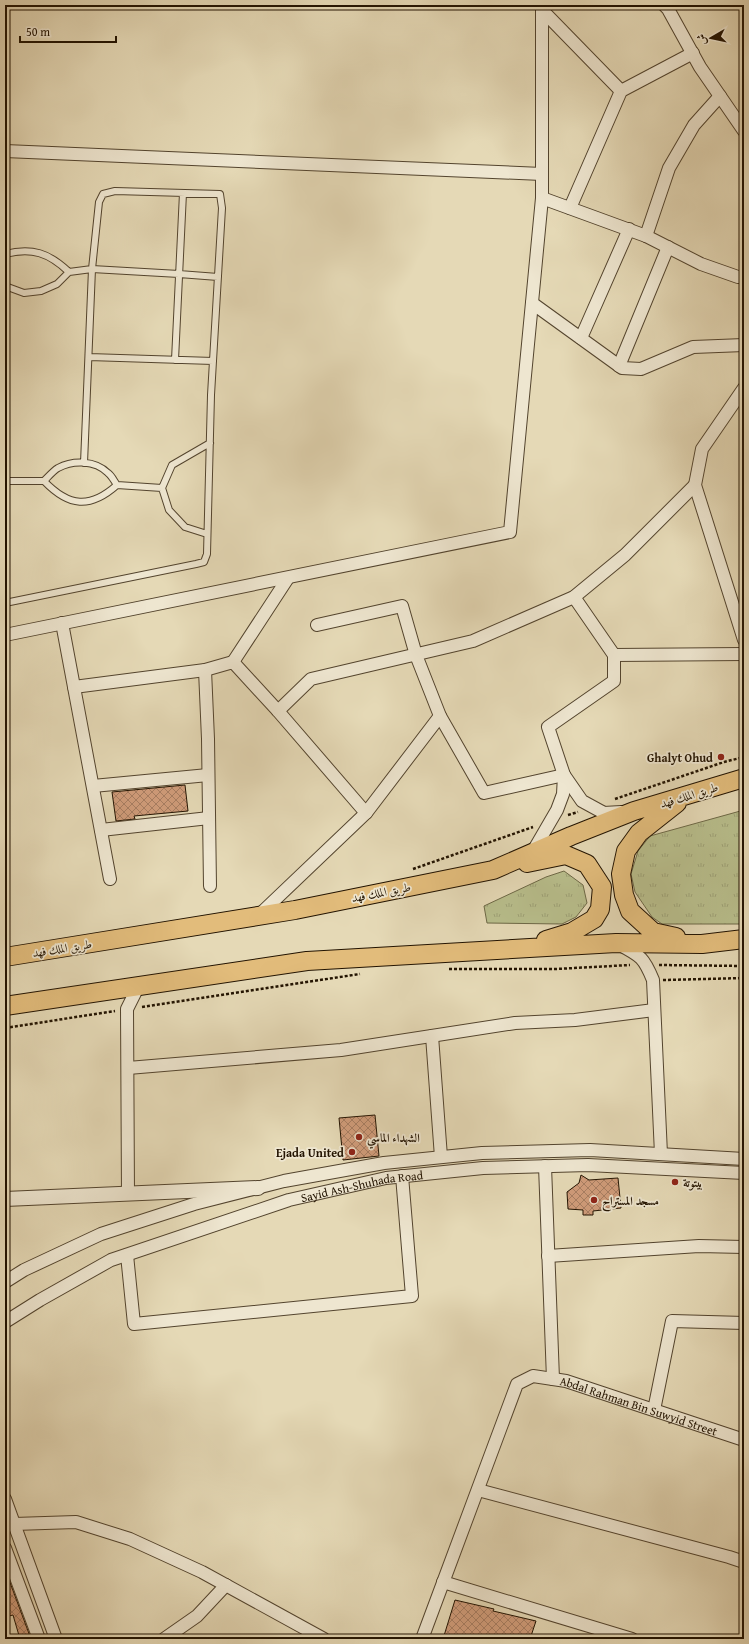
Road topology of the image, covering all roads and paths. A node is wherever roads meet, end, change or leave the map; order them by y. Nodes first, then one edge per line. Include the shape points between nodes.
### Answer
1 (669, 6) edge
2 (542, 8) edge
3 (693, 53) junction
4 (621, 91) junction
5 (720, 96) junction
6 (744, 131) edge
7 (5, 151) edge
8 (542, 174) junction
9 (183, 193) junction
10 (542, 198) junction
11 (570, 208) junction
12 (629, 230) junction
13 (646, 236) junction
14 (668, 247) junction
15 (5, 254) edge
16 (92, 269) junction
17 (69, 272) junction
18 (179, 274) junction
19 (218, 277) junction
20 (744, 277) edge
21 (5, 286) edge
22 (532, 303) junction
23 (581, 338) junction
24 (744, 345) edge
25 (89, 357) junction
26 (174, 360) junction
27 (213, 361) junction
28 (619, 366) junction
29 (744, 388) edge
30 (210, 443) junction
31 (84, 463) junction
32 (5, 481) edge
33 (44, 481) junction
34 (117, 485) junction
35 (695, 485) junction
36 (162, 488) junction
37 (207, 534) junction
38 (288, 578) junction
39 (574, 597) junction
40 (5, 603) edge
41 (62, 623) junction
42 (317, 625) dead end
43 (5, 635) edge
44 (744, 640) edge
45 (744, 654) edge
46 (416, 655) junction
47 (614, 655) junction
48 (232, 662) junction
49 (205, 670) junction
50 (74, 687) junction
51 (278, 711) junction
52 (440, 716) junction
53 (744, 757) edge
54 (208, 775) junction
55 (564, 775) junction
56 (744, 778) edge
57 (93, 786) junction
58 (691, 794) junction
59 (611, 801) dead end
60 (634, 812) junction
61 (366, 813) junction
62 (209, 818) junction
63 (101, 830) junction
64 (532, 853) junction
65 (493, 870) junction
66 (110, 879) dead end
67 (210, 886) dead end
68 (258, 916) junction
69 (744, 939) edge
70 (616, 943) junction
71 (702, 944) junction
72 (514, 949) junction
73 (5, 957) edge
74 (647, 965) junction
75 (744, 966) edge
76 (445, 969) dead end
77 (366, 974) dead end
78 (744, 978) edge
79 (653, 980) junction
80 (138, 987) junction
81 (5, 1006) edge
82 (128, 1009) junction
83 (654, 1010) junction
84 (5, 1028) edge
85 (432, 1036) junction
86 (128, 1068) junction
87 (661, 1154) junction
88 (441, 1157) junction
89 (744, 1159) edge
90 (545, 1166) junction
91 (744, 1173) edge
92 (402, 1176) junction
93 (258, 1188) junction
94 (128, 1193) junction
95 (5, 1200) edge
96 (744, 1247) edge
97 (127, 1255) junction
98 (548, 1256) junction
99 (5, 1282) edge
100 (5, 1322) edge
101 (744, 1323) edge
102 (553, 1379) junction
103 (654, 1410) junction
104 (744, 1440) edge
105 (478, 1490) junction
106 (5, 1499) edge
107 (14, 1524) junction
108 (5, 1548) edge
109 (744, 1562) edge
110 (444, 1582) junction
111 (226, 1585) junction
112 (40, 1639) edge
113 (56, 1639) edge
114 (164, 1639) edge
115 (324, 1639) edge
116 (422, 1639) edge
117 (632, 1639) edge

1 - 3 street
2 - 4 street
2 - 8 street
3 - 4 street
3 - 5 street
4 - 11 street
5 - 6 street
5 - 13 street via 694,125 669,168
7 - 8 street
8 - 10 street
9 - 16 lane via 115,191 103,194 99,202
9 - 18 lane
9 - 19 lane via 220,194 222,208
10 - 11 street
10 - 22 street
11 - 12 street
12 - 13 street
12 - 23 street
13 - 14 street
14 - 20 street via 701,264
14 - 28 street
15 - 17 lane via 19,250 38,252 56,260
16 - 17 lane
16 - 18 lane
16 - 25 lane
17 - 21 lane via 57,284 42,291 24,293
18 - 19 lane
18 - 26 lane
19 - 27 lane
22 - 23 street
22 - 38 street via 510,532
23 - 28 street
24 - 28 street via 693,347 641,369
25 - 26 lane
25 - 31 lane
26 - 27 lane
27 - 30 lane
29 - 35 street via 702,448
30 - 36 lane via 172,465
30 - 37 lane
31 - 33 lane via 74,462 57,468
31 - 34 lane via 92,463 107,472
32 - 33 lane
33 - 34 lane via 56,494 71,501 88,502 104,496
34 - 36 lane
35 - 39 street via 625,554
35 - 44 street
36 - 37 lane via 169,510 185,527
37 - 40 lane via 204,562
38 - 41 street
38 - 48 street
39 - 46 street via 473,641
39 - 47 street
41 - 43 street
41 - 50 street
42 - 46 street via 402,606
45 - 47 street
46 - 51 street via 311,678
46 - 52 street
47 - 55 street via 614,681 548,726
48 - 49 street
48 - 51 street
49 - 50 street
49 - 54 street
50 - 57 street
51 - 61 street
52 - 55 street via 484,793
52 - 61 street
53 - 59 path
54 - 57 street
54 - 62 street
55 - 60 street via 582,801 604,813
55 - 64 street via 563,794 557,810
56 - 58 main road, طريق الملك فهد
57 - 63 street
58 - 60 main road, طريق الملك فهد
58 - 71 main road via 662,813 639,834 626,851 621,874 624,895 630,911 653,932
60 - 64 main road, طريق الملك فهد
61 - 68 street
62 - 63 street
62 - 67 street
63 - 66 street
64 - 65 main road, طريق الملك فهد
65 - 68 main road, طريق الملك فهد
65 - 72 main road via 566,855 587,864 602,887 600,909 594,919 572,932
68 - 73 main road, طريق الملك فهد
69 - 71 main road
70 - 71 main road
70 - 72 main road
70 - 74 street via 639,956
72 - 80 main road via 307,961
74 - 75 path
74 - 76 path
74 - 79 street
77 - 82 path
78 - 79 path
79 - 83 street
80 - 81 main road
80 - 82 street
82 - 84 path
82 - 86 street
83 - 85 street via 575,1020 515,1023
83 - 87 street
85 - 86 street via 341,1050
85 - 88 street
86 - 94 street
87 - 88 street, Sayid Ash-Shuhada Road via 590,1150 482,1153
87 - 89 street, Sayid Ash-Shuhada Road
88 - 93 street, Sayid Ash-Shuhada Road via 384,1163
90 - 91 street, Sayid Ash-Shuhada Road via 588,1165
90 - 92 street, Sayid Ash-Shuhada Road via 483,1168
90 - 98 street
92 - 97 street, Sayid Ash-Shuhada Road via 289,1200
92 - 97 street via 412,1296 134,1324
93 - 94 street
93 - 99 street, Sayid Ash-Shuhada Road via 194,1204 101,1234 24,1270
94 - 95 street
96 - 98 street via 699,1246
97 - 100 street, Sayid Ash-Shuhada Road via 111,1260
98 - 102 street
101 - 103 street via 672,1321
102 - 103 street, Abdal Rahman Bin Suwyid Street
102 - 105 street, Abdal Rahman Bin Suwyid Street via 533,1376 517,1384
103 - 104 street, Abdal Rahman Bin Suwyid Street
105 - 109 street
105 - 110 street
106 - 107 street
107 - 111 street via 76,1522 130,1539
107 - 113 street
108 - 112 street
110 - 116 street
110 - 117 street
111 - 114 street via 197,1616
111 - 115 street

